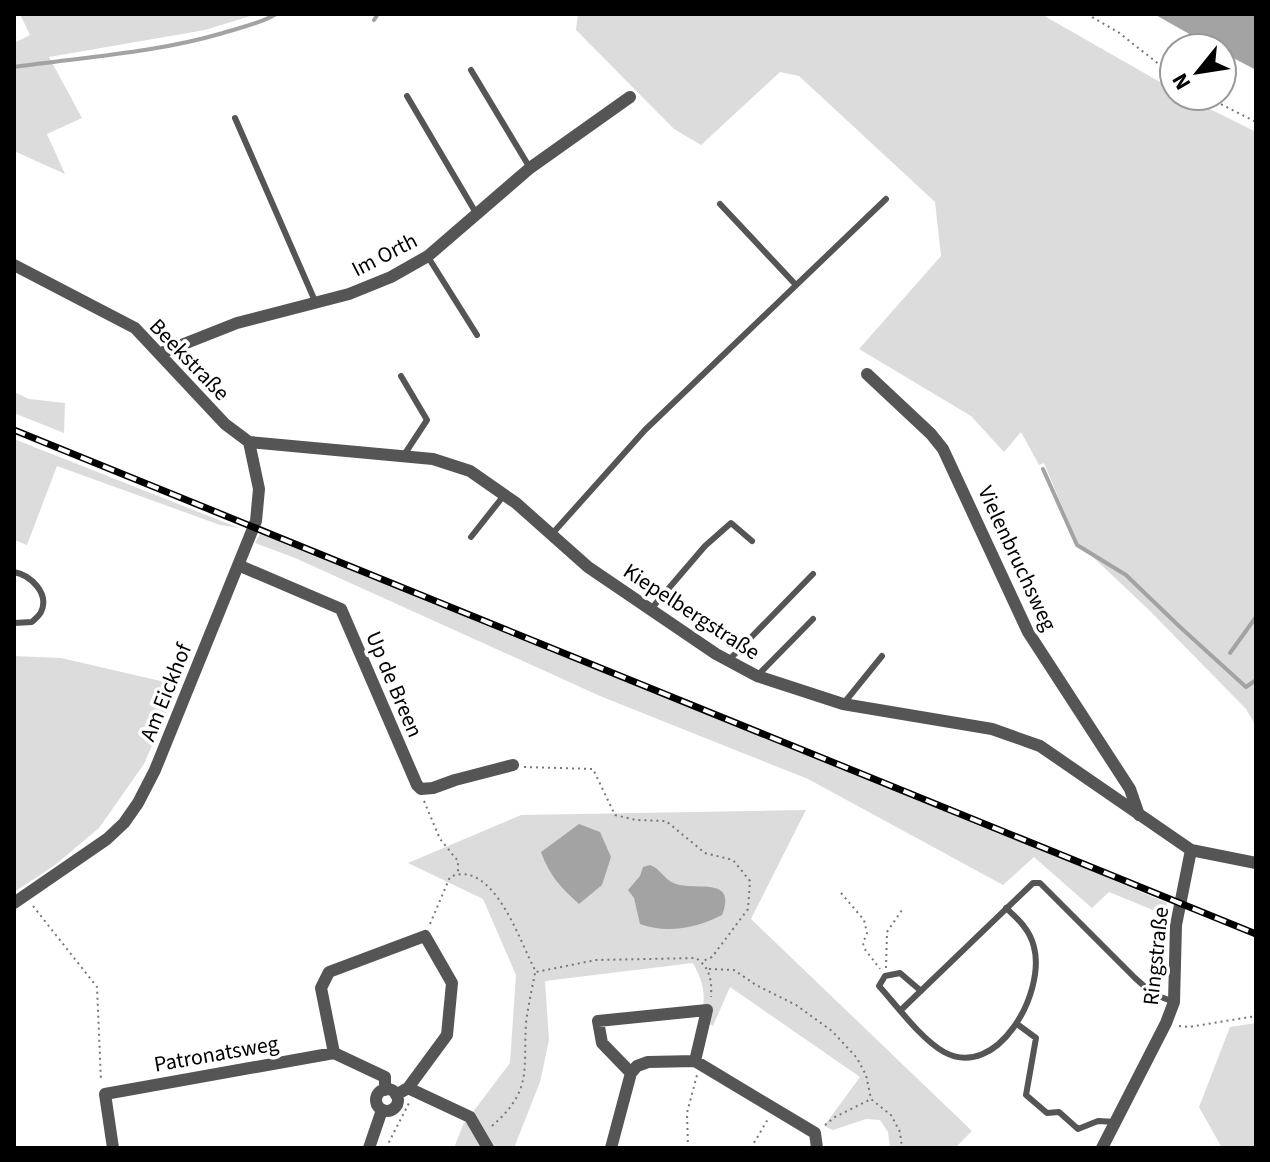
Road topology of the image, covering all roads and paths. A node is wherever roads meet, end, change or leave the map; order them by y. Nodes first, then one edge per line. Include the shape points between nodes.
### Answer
1 (1087, 14) edge
2 (1158, 63) edge
3 (471, 70) dead end
4 (407, 96) dead end
5 (630, 97) dead end
6 (1236, 112) edge
7 (235, 118) dead end
8 (1256, 122) edge
9 (530, 168) junction
10 (886, 199) dead end
11 (720, 204) dead end
12 (476, 214) junction
13 (428, 256) junction
14 (14, 265) edge
15 (796, 285) junction
16 (315, 301) junction
17 (477, 335) dead end
18 (161, 353) junction
19 (867, 374) dead end
20 (401, 376) dead end
21 (249, 442) junction
22 (403, 456) junction
23 (505, 494) junction
24 (551, 535) junction
25 (471, 537) dead end
26 (752, 541) dead end
27 (238, 565) junction
28 (14, 572) edge
29 (813, 574) dead end
30 (651, 609) junction
31 (813, 619) dead end
32 (14, 623) edge
33 (882, 656) dead end
34 (728, 661) junction
35 (757, 676) junction
36 (843, 704) junction
37 (513, 765) dead end
38 (530, 768) dead end
39 (421, 789) junction
40 (1139, 815) junction
41 (1191, 850) junction
42 (1256, 863) edge
43 (458, 874) junction
44 (841, 893) dead end
45 (19, 899) edge
46 (1006, 908) junction
47 (902, 910) dead end
48 (425, 936) junction
49 (702, 962) junction
50 (708, 969) junction
51 (536, 972) junction
52 (885, 976) junction
53 (921, 991) junction
54 (1174, 1002) junction
55 (707, 1010) junction
56 (901, 1010) junction
57 (1256, 1016) edge
58 (1166, 1023) junction
59 (1017, 1024) junction
60 (334, 1053) junction
61 (698, 1062) junction
62 (631, 1073) junction
63 (408, 1088) junction
64 (390, 1092) junction
65 (105, 1094) junction
66 (871, 1099) junction
67 (775, 1108) junction
68 (1116, 1122) junction
69 (815, 1133) junction
70 (481, 1136) junction
71 (113, 1148) edge
72 (369, 1148) edge
73 (386, 1148) edge
74 (488, 1148) edge
75 (611, 1148) edge
76 (688, 1148) edge
77 (751, 1148) edge
78 (817, 1148) edge
79 (902, 1148) edge
80 (1102, 1148) edge

1 - 2 path
3 - 9 lane
4 - 12 lane
5 - 9 street, Im Orth
6 - 8 path
7 - 16 lane
9 - 12 street, Im Orth
10 - 15 lane
11 - 15 lane
12 - 13 street, Im Orth
13 - 16 street, Im Orth via 349,294
13 - 17 lane
14 - 18 street, Beekstraße via 135,328
15 - 24 lane via 645,430
16 - 18 street, Im Orth via 237,323
18 - 21 street, Beekstraße via 225,424
19 - 40 street, Vielenbruchsweg via 943,449 1028,632 1130,789
20 - 22 lane via 427,420
21 - 22 street, Kiepelbergstraße
21 - 27 street, Am Eickhof via 259,489 256,521
22 - 23 street, Kiepelbergstraße via 452,463
23 - 24 street, Kiepelbergstraße
23 - 25 lane
24 - 30 street, Kiepelbergstraße
26 - 30 lane via 731,523
27 - 39 street, Up de Breen via 341,609
27 - 45 street, Am Eickhof via 138,803 107,839
28 - 32 lane via 36,584 43,598 41,612 32,622
29 - 34 lane
30 - 34 street, Kiepelbergstraße
31 - 35 lane
33 - 36 lane
34 - 35 street, Kiepelbergstraße
35 - 36 street, Kiepelbergstraße
36 - 40 street, Kiepelbergstraße via 992,729 1040,746
37 - 39 street
38 - 49 path via 593,769 615,815 666,821 705,853 733,860 750,881 748,909 712,957
39 - 43 path via 440,839 458,861
40 - 41 street, Kiepelbergstraße
41 - 42 street, Kiepelbergstraße
41 - 54 street, Ringstraße via 1175,934
43 - 48 path via 450,877
43 - 51 path via 484,882 498,895
44 - 52 path via 861,915 867,933 864,948
45 - 65 path via 97,987
46 - 53 lane
46 - 54 lane via 1033,883 1040,883 1153,994
46 - 59 lane via 1026,927 1035,950 1034,985
47 - 52 path via 887,932
48 - 60 street via 329,972 321,988
48 - 63 street via 452,983 447,1035
49 - 50 path
49 - 51 path via 596,960
50 - 55 path via 712,982
50 - 66 path via 734,970 824,1024 857,1058
51 - 70 path via 526,1023 526,1075 506,1114
52 - 53 lane via 900,973
52 - 56 lane via 879,986
53 - 56 lane
54 - 58 street, Ringstraße
55 - 61 street
55 - 62 street via 598,1021 602,1043
56 - 59 lane via 939,1048 965,1056 985,1052
57 - 58 path via 1189,1027
58 - 68 street, Ringstraße
59 - 68 lane via 1036,1038 1026,1095 1078,1129 1098,1121
60 - 64 street via 385,1077
60 - 65 street, Patronatsweg
61 - 62 street via 648,1062
61 - 67 street
61 - 76 path via 687,1113
62 - 75 street
63 - 64 street
63 - 70 street via 470,1117
63 - 73 path via 412,1096
64 - 72 street via 378,1093 382,1110
65 - 71 street
66 - 69 path
66 - 79 path via 891,1115
67 - 69 street
67 - 77 path
68 - 80 street, Ringstraße
69 - 78 street
70 - 74 street

